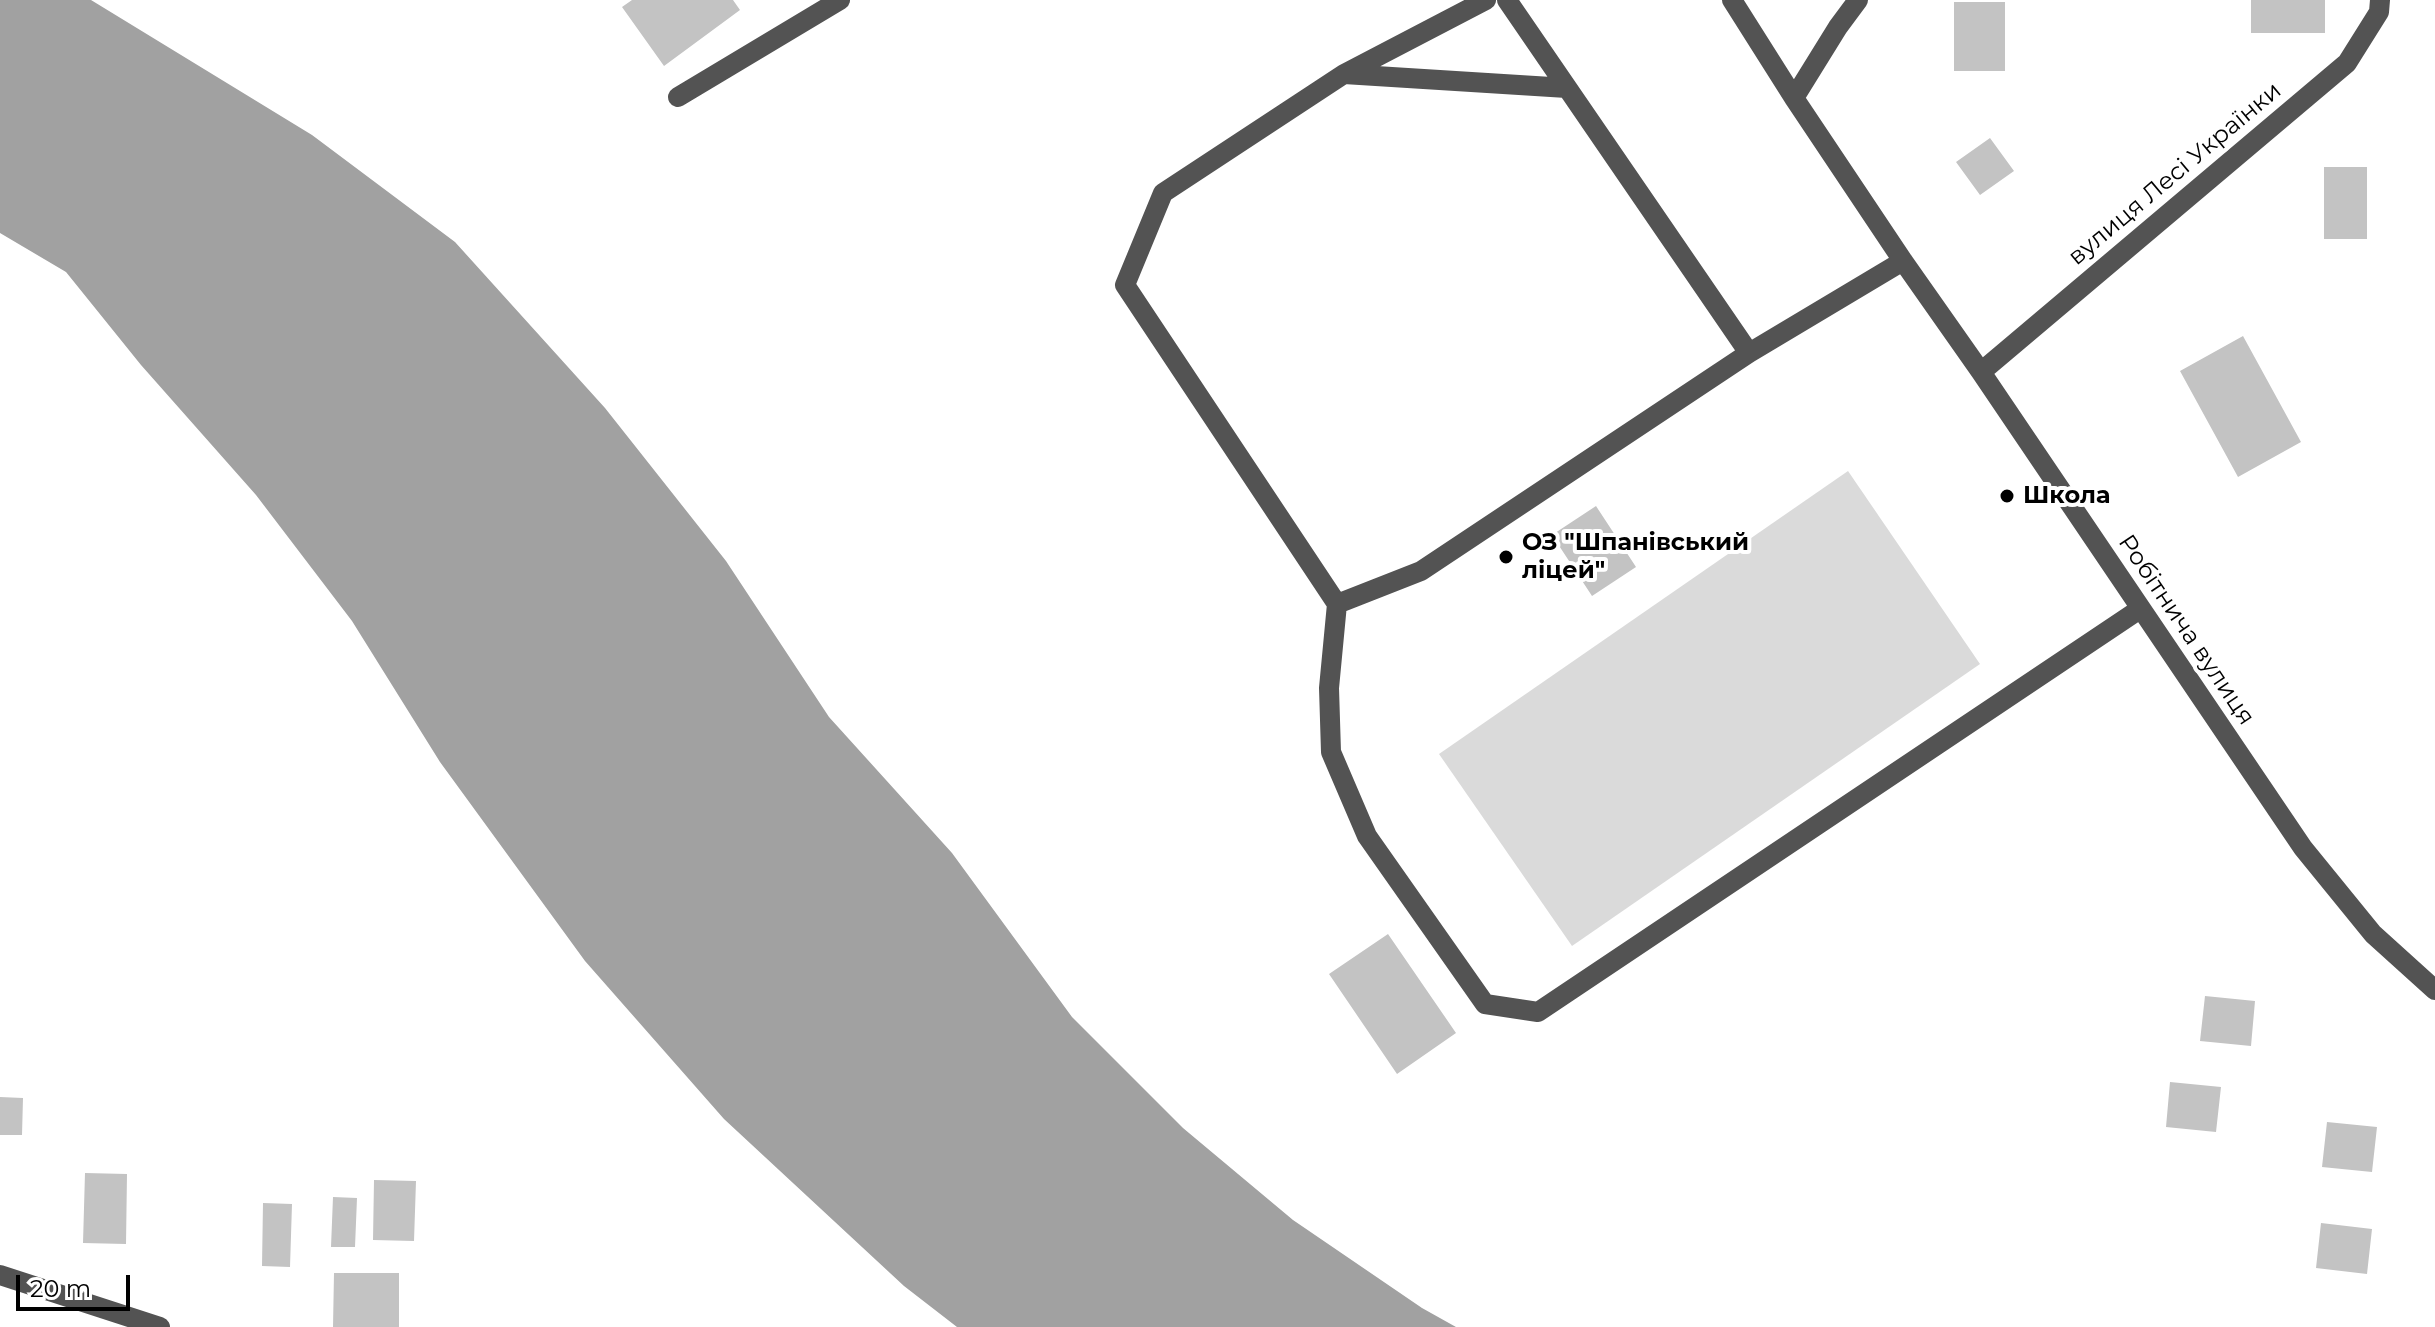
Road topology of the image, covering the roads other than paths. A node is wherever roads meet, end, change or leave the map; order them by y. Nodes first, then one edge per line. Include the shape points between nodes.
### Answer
1 (840, 0) edge
2 (1486, 0) edge
3 (1507, 0) edge
4 (1732, 0) edge
5 (1858, 0) edge
6 (2380, 0) edge
7 (1344, 74) junction
8 (1567, 88) junction
9 (678, 97) dead end
10 (1794, 98) junction
11 (1903, 261) junction
12 (1749, 353) junction
13 (1981, 372) junction
14 (1337, 604) junction
15 (2140, 609) junction
16 (2435, 990) edge
17 (0, 1275) edge
18 (160, 1327) edge

1 - 9 street
2 - 7 street
3 - 8 street
4 - 10 street, Робітнича вулиця
5 - 10 street
6 - 13 street, вулиця Лесі Українки via 2379,12 2347,63
7 - 8 street
7 - 14 street via 1163,193 1125,285
8 - 12 street
10 - 11 street, Робітнича вулиця
11 - 12 street
11 - 13 street, Робітнича вулиця
12 - 14 street via 1421,571
13 - 15 street, Робітнича вулиця
14 - 15 street via 1329,688 1331,752 1367,836 1485,1004 1538,1012
15 - 16 street, Робітнича вулиця via 2303,848 2373,934
17 - 18 street

